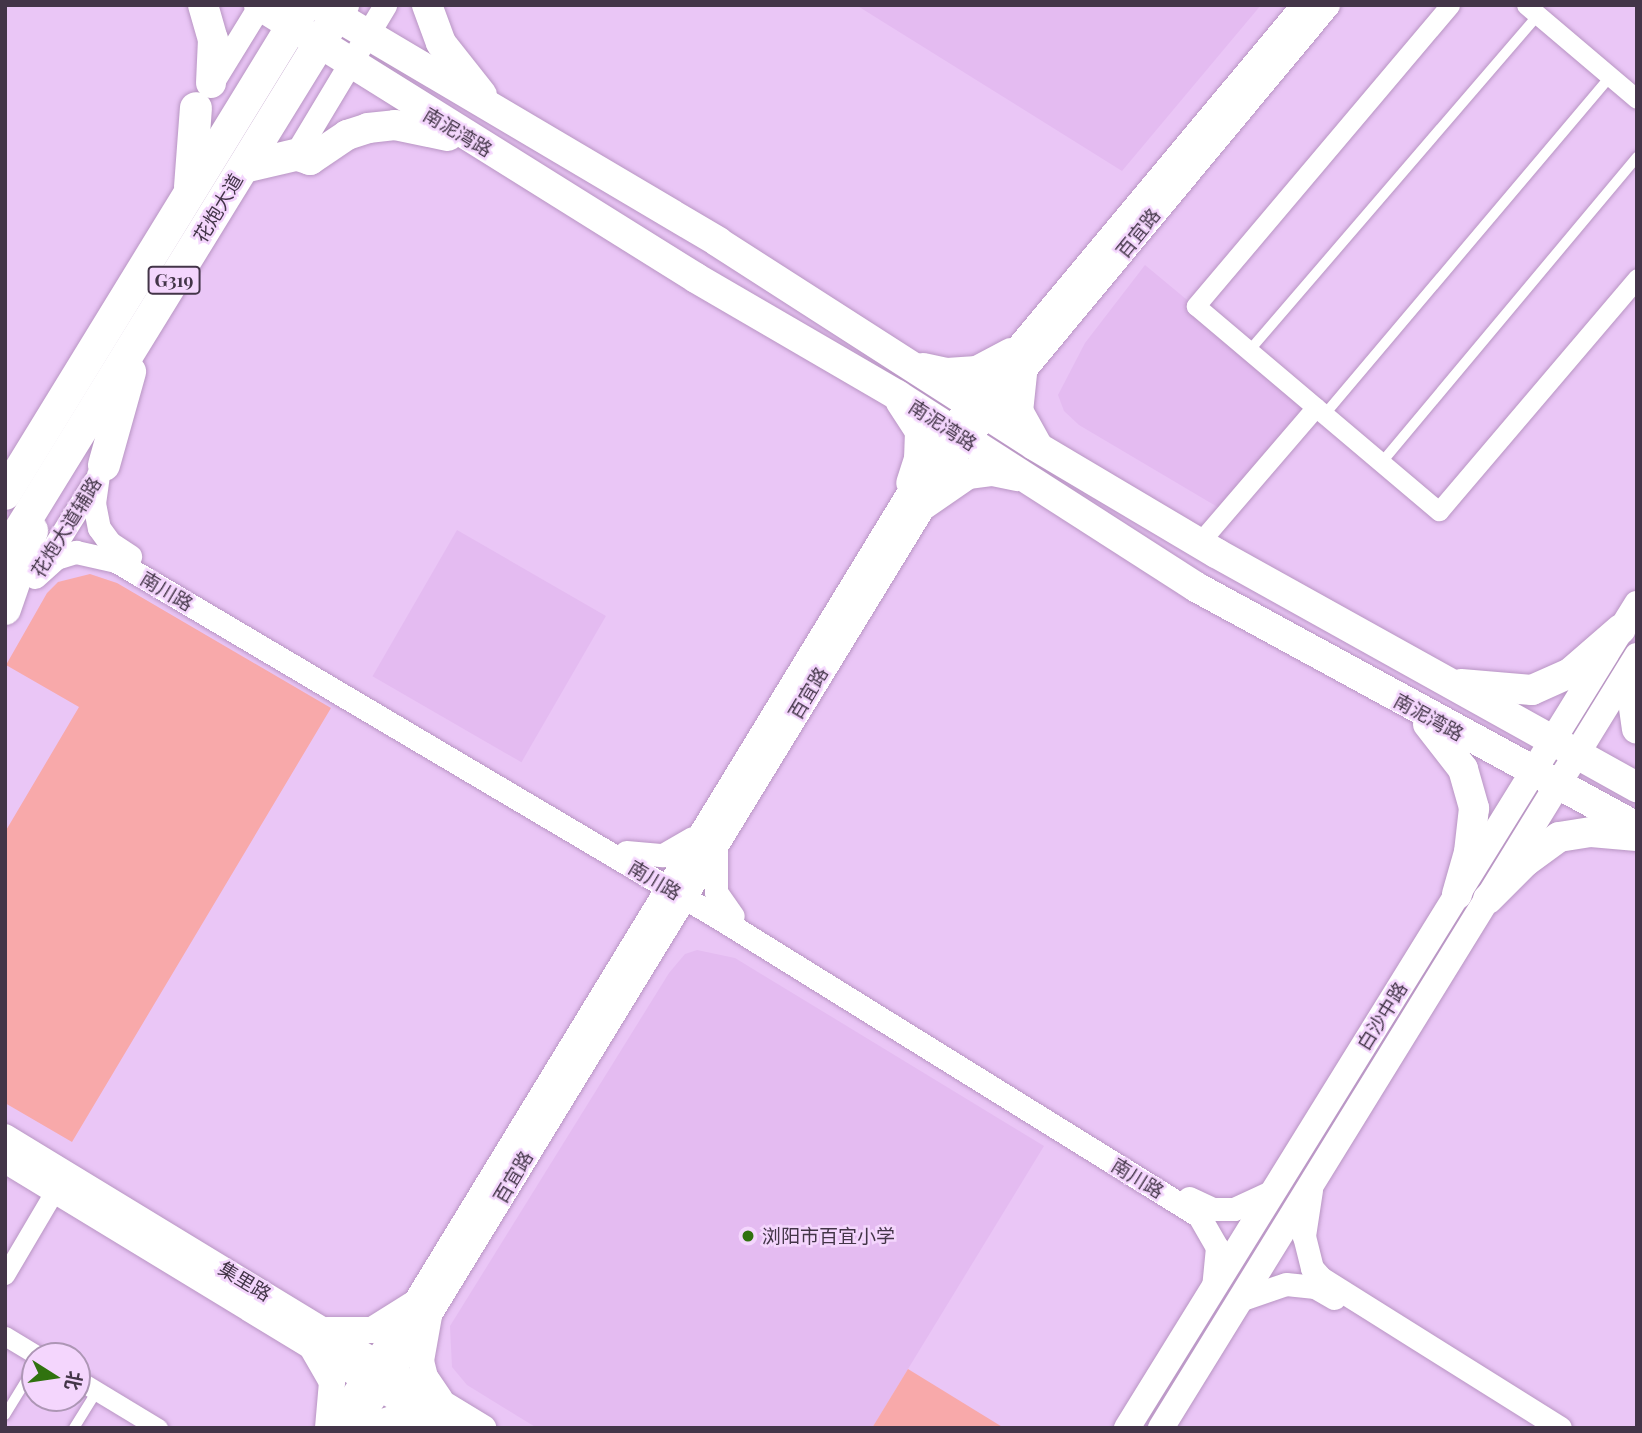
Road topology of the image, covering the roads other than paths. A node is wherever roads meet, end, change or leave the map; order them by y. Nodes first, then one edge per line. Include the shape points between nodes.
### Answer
1 (203, 5) edge
2 (260, 5) edge
3 (385, 5) edge
4 (427, 5) edge
5 (1302, 5) edge
6 (1328, 5) edge
7 (1450, 5) edge
8 (332, 9) edge
9 (1532, 10) edge
10 (298, 17) edge
11 (367, 36) junction
12 (318, 46) junction
13 (349, 65) junction
14 (1610, 77) junction
15 (204, 96) junction
16 (1637, 99) edge
17 (505, 117) junction
18 (489, 151) junction
19 (295, 155) junction
20 (1637, 157) edge
21 (244, 167) junction
22 (190, 194) junction
23 (1637, 278) edge
24 (140, 335) junction
25 (1249, 351) junction
26 (909, 363) junction
27 (1017, 363) junction
28 (891, 392) junction
29 (979, 408) junction
30 (1321, 411) junction
31 (957, 435) junction
32 (1039, 448) junction
33 (1382, 462) junction
34 (101, 470) junction
35 (1025, 479) junction
36 (48, 485) junction
37 (5, 494) edge
38 (917, 494) junction
39 (1199, 543) junction
40 (5, 554) edge
41 (35, 577) junction
42 (5, 609) edge
43 (1629, 617) edge
44 (5, 625) edge
45 (1637, 656) edge
46 (1637, 676) edge
47 (1434, 678) junction
48 (1410, 707) junction
49 (1637, 729) edge
50 (1563, 750) junction
51 (1544, 780) junction
52 (1637, 787) edge
53 (1637, 827) edge
54 (697, 833) junction
55 (1637, 836) edge
56 (719, 840) junction
57 (626, 858) junction
58 (676, 888) junction
59 (1457, 894) junction
60 (1488, 899) junction
61 (729, 919) junction
62 (650, 930) junction
63 (5, 1137) edge
64 (5, 1160) edge
65 (1312, 1185) junction
66 (55, 1190) junction
67 (1273, 1191) junction
68 (5, 1275) edge
69 (1213, 1289) junction
70 (1242, 1299) junction
71 (420, 1311) junction
72 (315, 1335) junction
73 (5, 1336) edge
74 (21, 1346) edge
75 (378, 1374) junction
76 (91, 1387) edge
77 (21, 1389) edge
78 (97, 1391) junction
79 (5, 1415) edge
80 (445, 1419) edge
81 (155, 1427) edge
82 (74, 1428) edge
83 (329, 1428) edge
84 (354, 1428) edge
85 (364, 1428) edge
86 (483, 1428) edge
87 (1127, 1428) edge
88 (1161, 1428) edge
89 (1541, 1428) edge
90 (1560, 1428) edge

1 - 15 main road via 212,39
2 - 10 main road, 南泥湾路
2 - 15 street
3 - 11 street
4 - 17 main road via 441,43 454,62
5 - 27 street, 百宜路
6 - 27 street, 百宜路
7 - 25 street via 1196,306
8 - 11 main road, 南泥湾路
8 - 12 highway, 花炮大道 / G319
9 - 14 street
9 - 25 lane
10 - 12 main road, 南泥湾路
10 - 22 highway, 花炮大道 / G319
11 - 13 street
11 - 17 main road, 南泥湾路
12 - 13 main road, 南泥湾路
12 - 21 highway, 花炮大道 / G319
13 - 18 main road, 南泥湾路
13 - 19 street
14 - 16 street
14 - 30 lane
15 - 22 highway
17 - 26 main road, 南泥湾路 via 718,242
18 - 19 main road via 395,125 347,135 310,160
18 - 28 main road, 南泥湾路
19 - 21 highway
20 - 33 lane
21 - 24 highway, 花炮大道 / G319
22 - 37 highway, 花炮大道 / G319
23 - 33 street via 1439,510
24 - 34 highway
24 - 36 highway, 花炮大道 / G319
25 - 30 street
26 - 27 main road via 931,371 964,374
26 - 29 main road, 南泥湾路
27 - 29 street, 百宜路
27 - 32 main road via 1018,411
28 - 31 main road, 南泥湾路
28 - 38 main road via 920,431
29 - 31 street, 百宜路
29 - 32 main road, 南泥湾路
30 - 33 street
30 - 39 street
31 - 35 main road, 南泥湾路
31 - 38 street, 百宜路
32 - 39 main road, 南泥湾路
34 - 41 street, 花炮大道辅路
34 - 57 street, 南川路 via 95,517 110,543
35 - 38 main road via 993,471 968,474
35 - 48 main road, 南泥湾路 via 1196,587
36 - 40 highway, 花炮大道 / G319
36 - 42 highway
38 - 54 street, 百宜路
38 - 56 street, 百宜路
39 - 47 main road, 南泥湾路
41 - 44 street, 花炮大道辅路
41 - 57 street, 南川路 via 56,558 76,552 116,561
43 - 47 main road via 1570,673 1532,690 1492,690
43 - 50 main road, 白沙中路
45 - 50 main road, 白沙中路
46 - 49 main road
47 - 50 main road, 南泥湾路
48 - 51 main road, 南泥湾路
48 - 59 main road via 1453,752 1470,785 1474,825
50 - 51 main road, 白沙中路
50 - 52 main road, 南泥湾路
51 - 53 main road, 南泥湾路
51 - 59 main road, 白沙中路
51 - 60 main road, 白沙中路
54 - 57 street via 663,855
54 - 58 street, 百宜路
55 - 60 main road via 1591,832 1559,837 1534,854
56 - 58 street, 百宜路
56 - 61 street via 713,879
57 - 58 street, 南川路
57 - 62 street via 644,894
58 - 61 street, 南川路
58 - 62 street, 百宜路
59 - 67 main road, 白沙中路
60 - 65 main road, 白沙中路
61 - 62 street via 688,919
61 - 67 street, 南川路 via 1203,1207 1234,1209
61 - 69 street, 南川路 via 1199,1216 1217,1247
62 - 71 street, 百宜路
63 - 72 main road, 集里路
64 - 66 main road, 集里路
65 - 70 main road, 白沙中路
65 - 90 street via 1304,1236 1312,1268 1321,1278
66 - 68 street
66 - 72 main road, 集里路
67 - 69 main road, 白沙中路
69 - 87 main road, 白沙中路
70 - 88 main road, 白沙中路
70 - 89 street via 1268,1286 1315,1287
71 - 72 main road via 372,1330
71 - 75 street, 百宜路
71 - 80 main road via 421,1362
72 - 75 main road, 集里路
72 - 83 main road via 332,1382
73 - 74 street
75 - 80 main road, 集里路
75 - 83 street, 百宜路
75 - 84 street, 百宜路
76 - 78 street
77 - 79 lane
78 - 81 street
78 - 82 lane
80 - 85 main road via 394,1418
80 - 86 main road, 集里路

